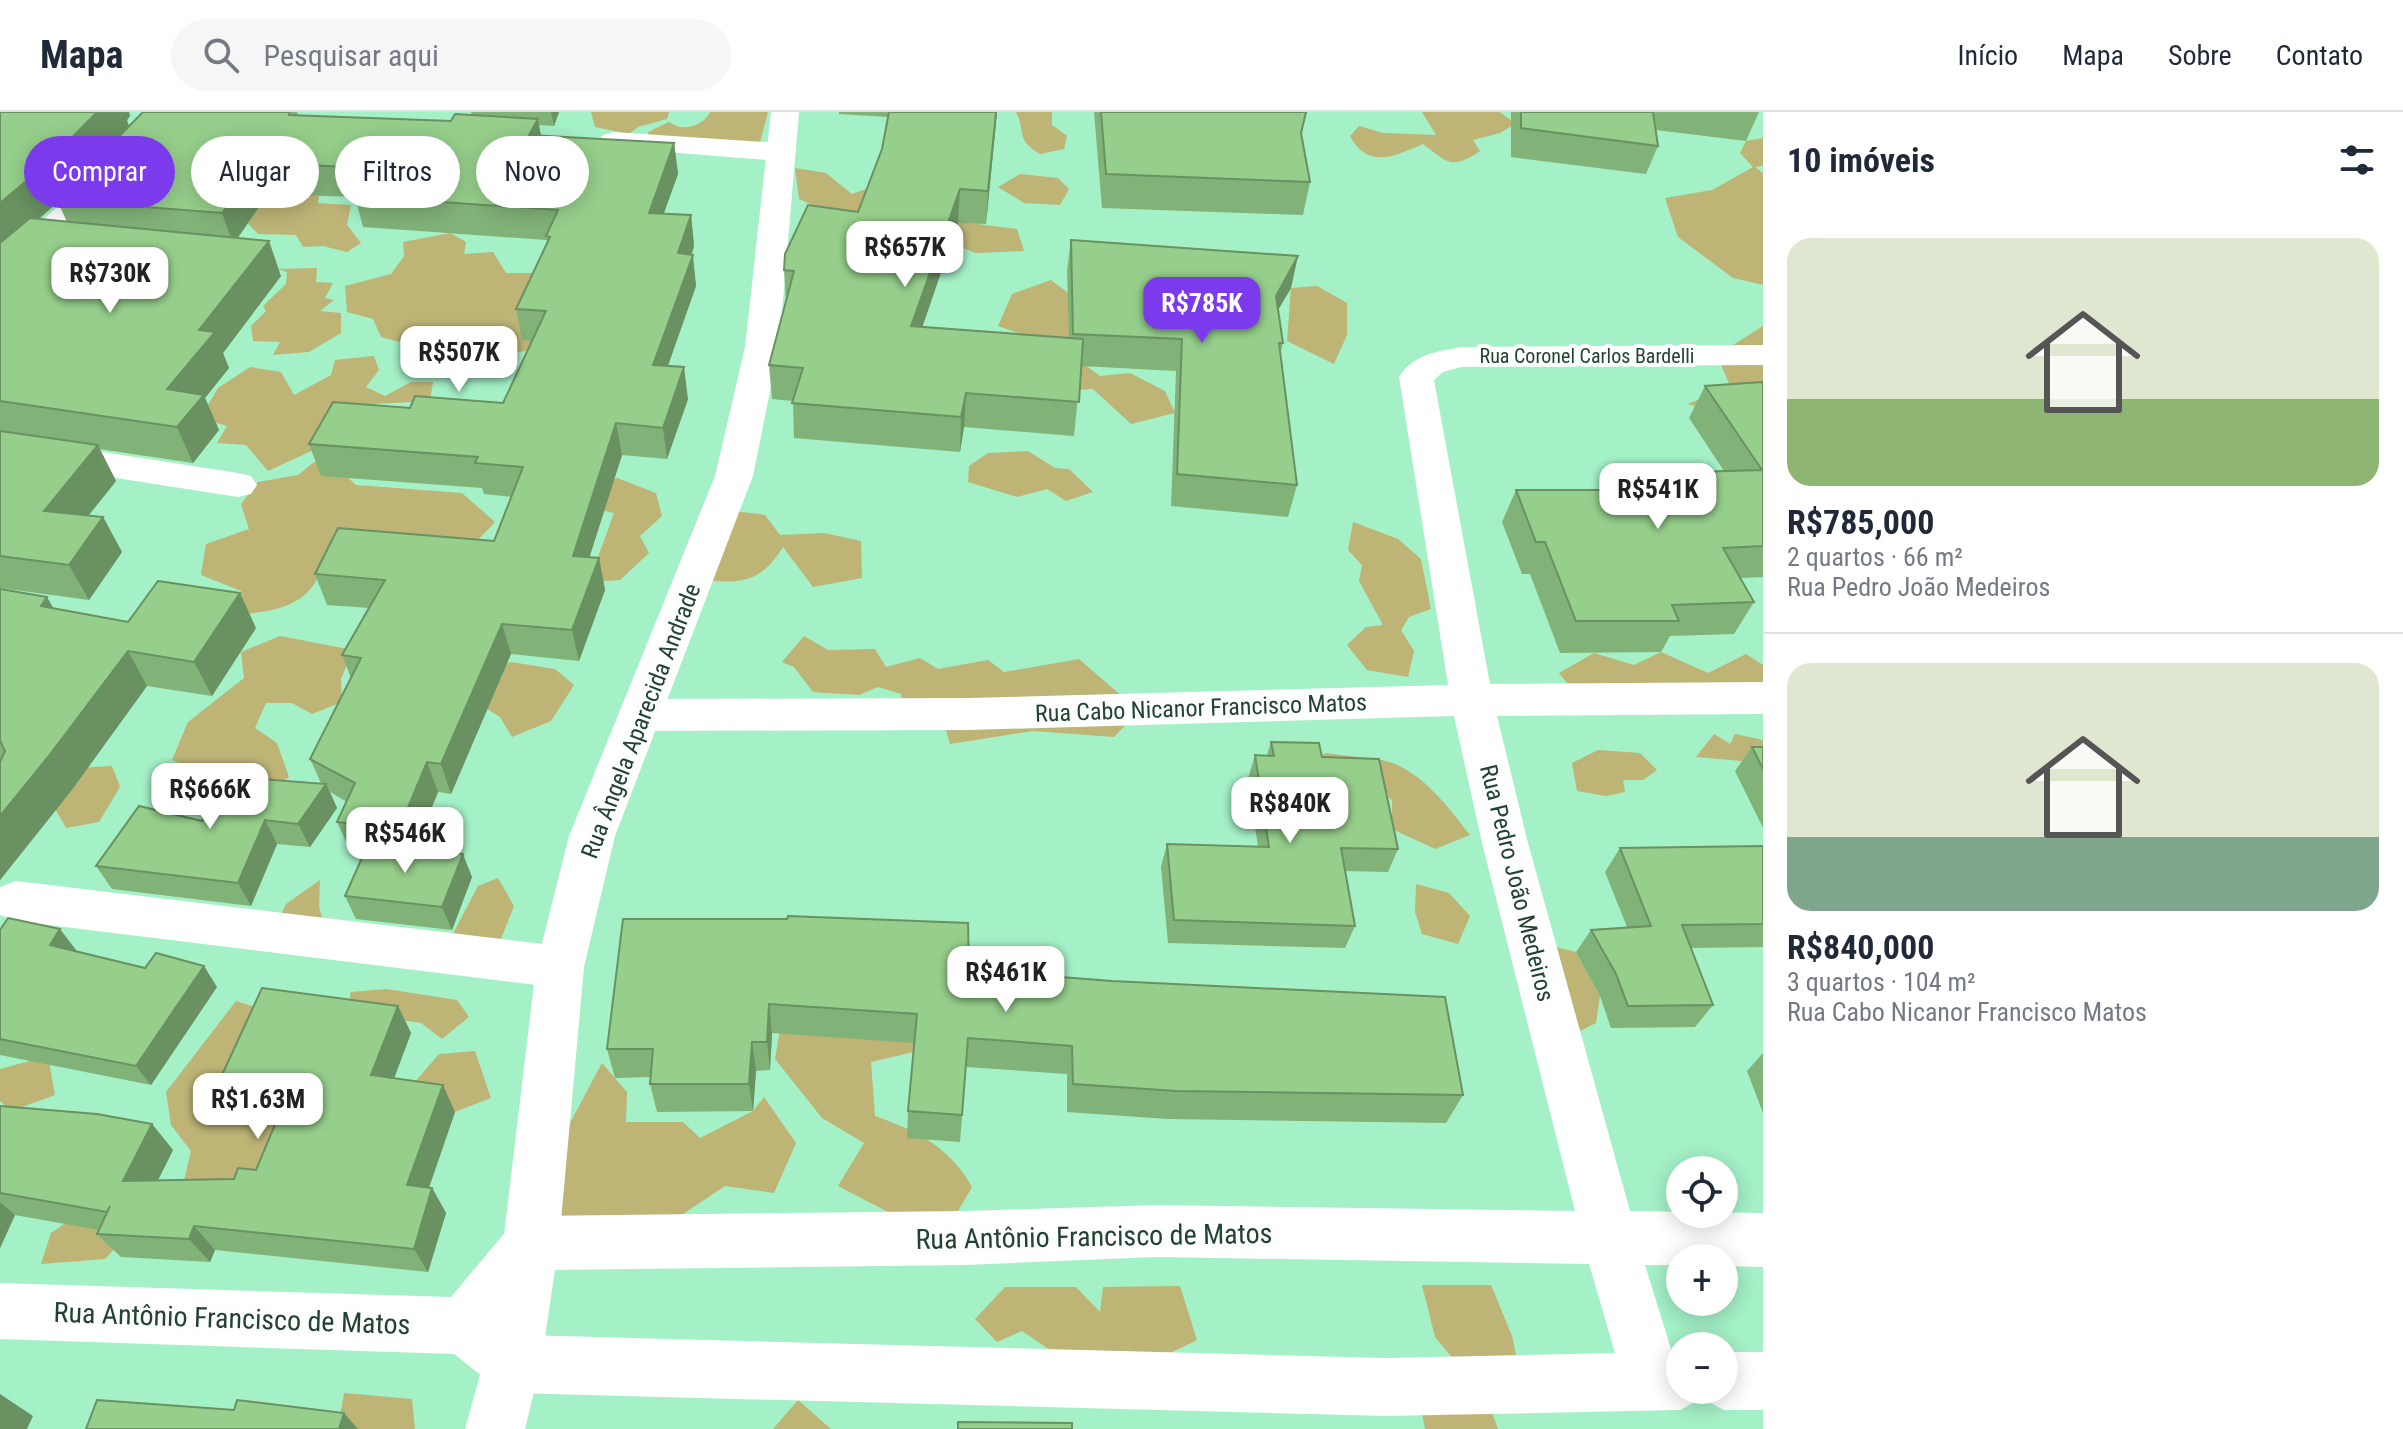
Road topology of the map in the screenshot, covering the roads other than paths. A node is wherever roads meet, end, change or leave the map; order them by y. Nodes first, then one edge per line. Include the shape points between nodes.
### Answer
1 (144, 112) edge
2 (162, 112) edge
3 (194, 115) edge
4 (783, 132) edge
5 (591, 139) edge
6 (39, 240) junction
7 (87, 244) edge
8 (0, 273) edge
9 (1763, 355) edge
10 (1416, 377) joint
11 (0, 448) edge
12 (238, 485) dead end
13 (1763, 698) edge
14 (1472, 700) junction
15 (639, 715) junction
16 (16, 901) dead end
17 (560, 967) junction
18 (1610, 1240) junction
19 (1763, 1240) edge
20 (531, 1243) junction
21 (0, 1311) edge
22 (464, 1326) junction
23 (512, 1364) junction
24 (1666, 1381) edge
25 (1738, 1381) edge
26 (1763, 1381) edge
27 (495, 1429) edge

1 - 2 street
2 - 3 street
2 - 6 street
4 - 5 street
4 - 15 street, Rua Ângela Aparecida Andrade via 762,347 734,476
6 - 7 street
6 - 8 street
9 - 10 street, Rua Coronel Carlos Bardelli via 1461,357 1431,364
10 - 14 street, Rua Pedro João Medeiros
11 - 12 street
13 - 14 street, Rua Cabo Nicanor Francisco Matos
14 - 15 street, Rua Cabo Nicanor Francisco Matos via 1015,713
14 - 18 street, Rua Pedro João Medeiros
15 - 17 street, Rua Ângela Aparecida Andrade via 592,836
16 - 17 street
17 - 20 street, Rua Ângela Aparecida Andrade
18 - 19 street, Rua Antônio Francisco de Matos
18 - 20 street, Rua Antônio Francisco de Matos via 1156,1231
18 - 24 street, Rua Pedro João Medeiros
20 - 22 street
20 - 23 street, Rua Ângela Aparecida Andrade
21 - 22 street, Rua Antônio Francisco de Matos
22 - 23 street
23 - 24 street via 1385,1387
23 - 27 street, Rua Ângela Aparecida Andrade
25 - 26 street

